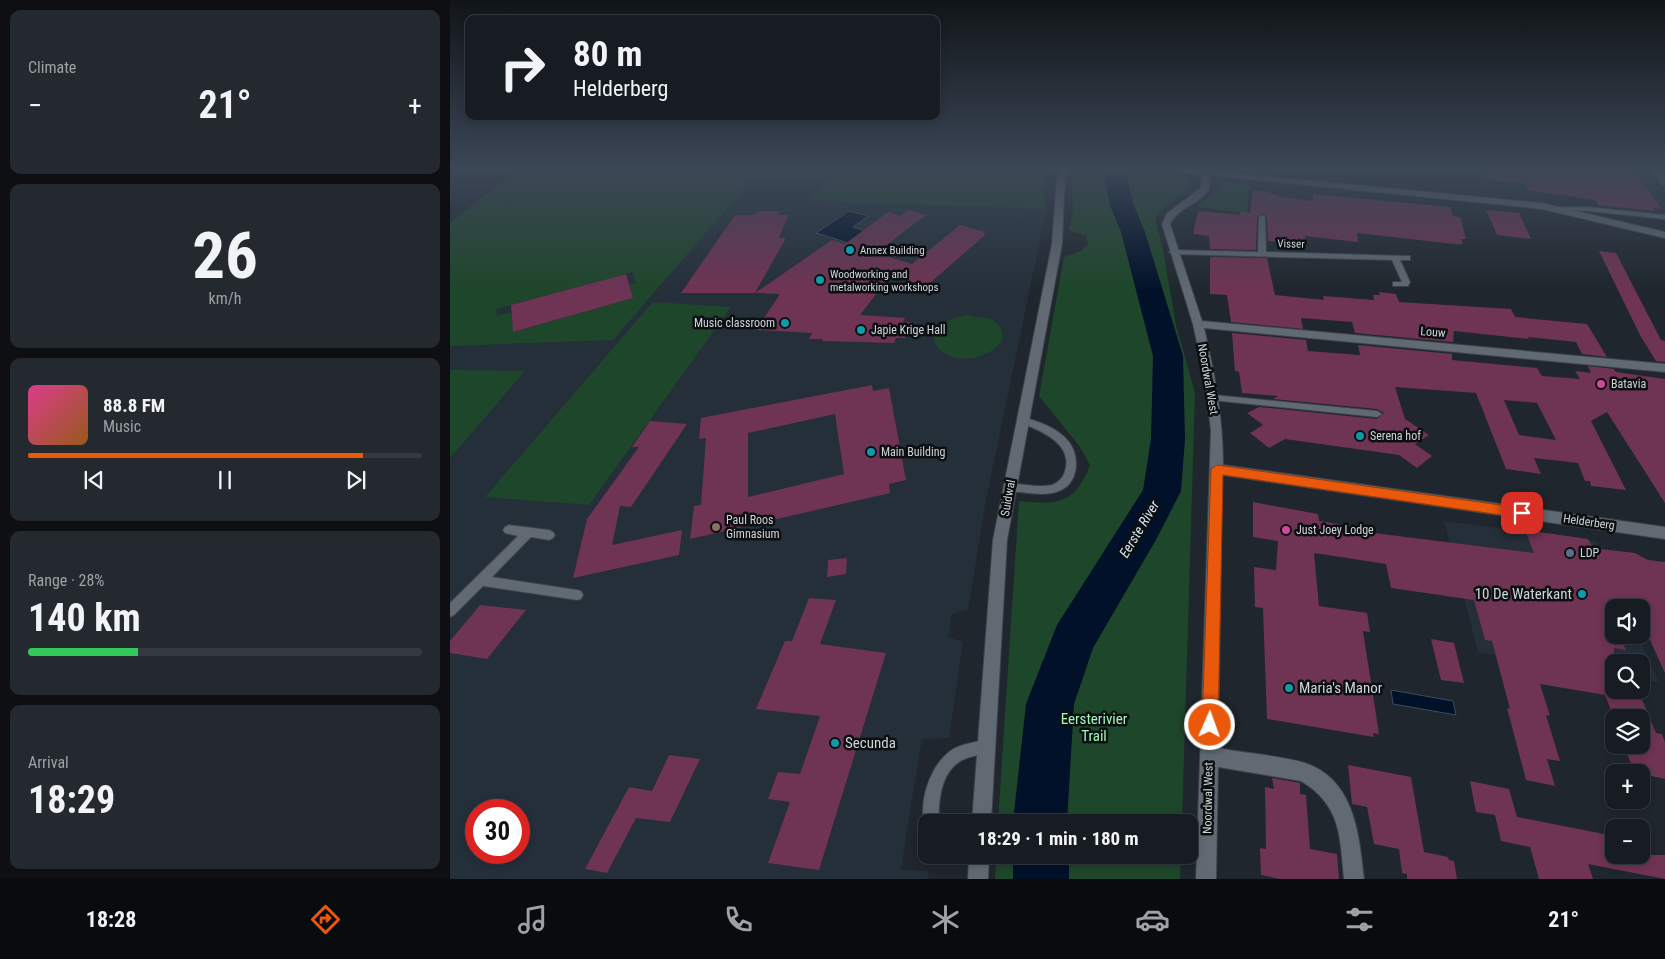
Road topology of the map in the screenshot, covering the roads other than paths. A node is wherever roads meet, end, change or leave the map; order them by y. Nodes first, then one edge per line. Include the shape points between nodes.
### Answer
1 (1059, 210) edge
2 (1178, 210) edge
3 (1563, 210) edge
4 (1598, 210) edge
5 (1262, 217) dead end
6 (1665, 217) edge
7 (1620, 223) junction
8 (1665, 231) edge
9 (1665, 235) edge
10 (1173, 252) junction
11 (1262, 255) junction
12 (1395, 258) junction
13 (1408, 258) dead end
14 (1396, 284) dead end
15 (1198, 324) junction
16 (1665, 368) edge
17 (1214, 398) junction
18 (1377, 414) dead end
19 (1022, 420) junction
20 (1217, 469) junction
21 (1010, 487) junction
22 (509, 530) dead end
23 (528, 533) junction
24 (1665, 533) edge
25 (549, 535) dead end
26 (482, 581) junction
27 (577, 595) dead end
28 (450, 611) edge
29 (985, 747) junction
30 (1209, 756) junction
31 (930, 814) edge
32 (981, 814) edge
33 (979, 864) edge
34 (978, 879) edge
35 (1206, 879) edge
36 (1354, 879) edge

1 - 19 street, Suidwal via 1057,244
2 - 10 street, Noordwal West via 1166,219
3 - 7 street
4 - 6 lane
5 - 11 lane
7 - 8 street
7 - 9 street
10 - 11 lane, Visser
10 - 15 street, Noordwal West
11 - 12 lane, Visser
12 - 13 lane, Visser
12 - 14 lane via 1406,282
15 - 16 street, Louw
15 - 17 street, Noordwal West
17 - 18 lane
17 - 20 street, Noordwal West
19 - 21 street, Suidwal
19 - 21 lane via 1044,427 1062,442 1070,452 1072,463 1070,474 1057,488
20 - 24 street, Helderberg
20 - 30 street, Noordwal West
21 - 29 street, Suidwal via 1000,540
22 - 23 lane
23 - 25 lane
23 - 26 lane
26 - 27 lane
26 - 28 lane
29 - 31 lane via 962,752 940,773
29 - 32 street, Suidwal
30 - 35 street, Noordwal West
30 - 36 street via 1304,772 1332,791 1349,828
33 - 34 street

